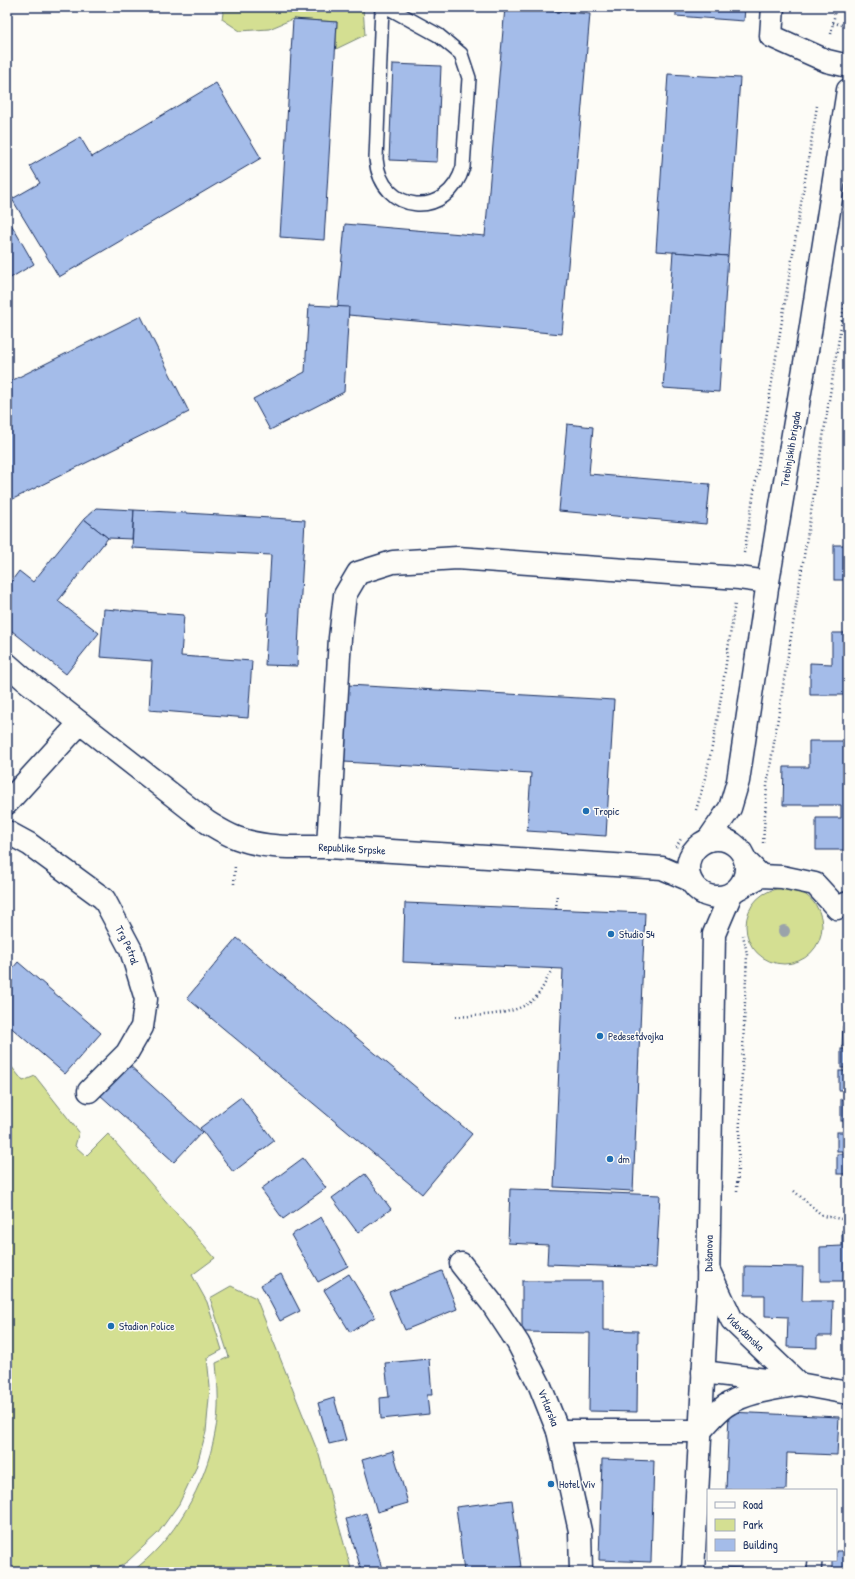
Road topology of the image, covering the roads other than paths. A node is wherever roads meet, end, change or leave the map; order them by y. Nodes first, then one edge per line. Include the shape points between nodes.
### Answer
1 (382, 7) edge
2 (387, 7) edge
3 (773, 7) edge
4 (848, 66) edge
5 (848, 90) edge
6 (768, 582) junction
7 (7, 664) edge
8 (80, 723) junction
9 (7, 802) edge
10 (730, 808) junction
11 (7, 832) edge
12 (708, 840) junction
13 (328, 847) junction
14 (748, 861) junction
15 (691, 876) junction
16 (735, 891) junction
17 (848, 903) edge
18 (714, 934) junction
19 (89, 1091) dead end
20 (461, 1264) dead end
21 (708, 1269) junction
22 (703, 1372) junction
23 (799, 1384) junction
24 (848, 1393) edge
25 (558, 1431) junction
26 (700, 1431) junction
27 (815, 1561) edge
28 (581, 1572) edge
29 (693, 1572) edge
30 (814, 1572) edge

1 - 2 lane via 377,170 390,193 402,201 421,204 441,199 455,186 460,177 463,167 469,78 461,54 438,35
3 - 4 street via 771,36 827,61
5 - 6 street, Trebinjskih brigada
6 - 10 street, Trebinjskih brigada via 738,781
6 - 13 street via 457,558 393,562 358,574 345,595 340,638
7 - 8 street, Republike Srpske
8 - 9 street
8 - 13 street, Republike Srpske via 207,822 236,838 257,844
10 - 12 street
10 - 14 street
11 - 19 street, Trg Petral via 29,844 104,899 131,950 146,999 142,1027 127,1053
12 - 14 street via 728,840
12 - 15 street via 693,852
13 - 15 street, Republike Srpske via 662,868
14 - 16 street via 744,880
14 - 17 street via 782,877 815,884 837,908
15 - 16 street via 703,894 722,897
15 - 18 street
16 - 18 street
18 - 21 street, Dušanova
20 - 25 street, Vrtlarska via 491,1302 518,1343 540,1386
21 - 22 street, Dušanova
21 - 23 street, Vidovdanska via 732,1320
22 - 23 street
22 - 26 street, Dušanova
23 - 24 street
23 - 26 street via 752,1394 729,1403
25 - 26 street
25 - 28 street, Vrtlarska via 580,1531
26 - 29 street, Dušanova
27 - 30 lane

